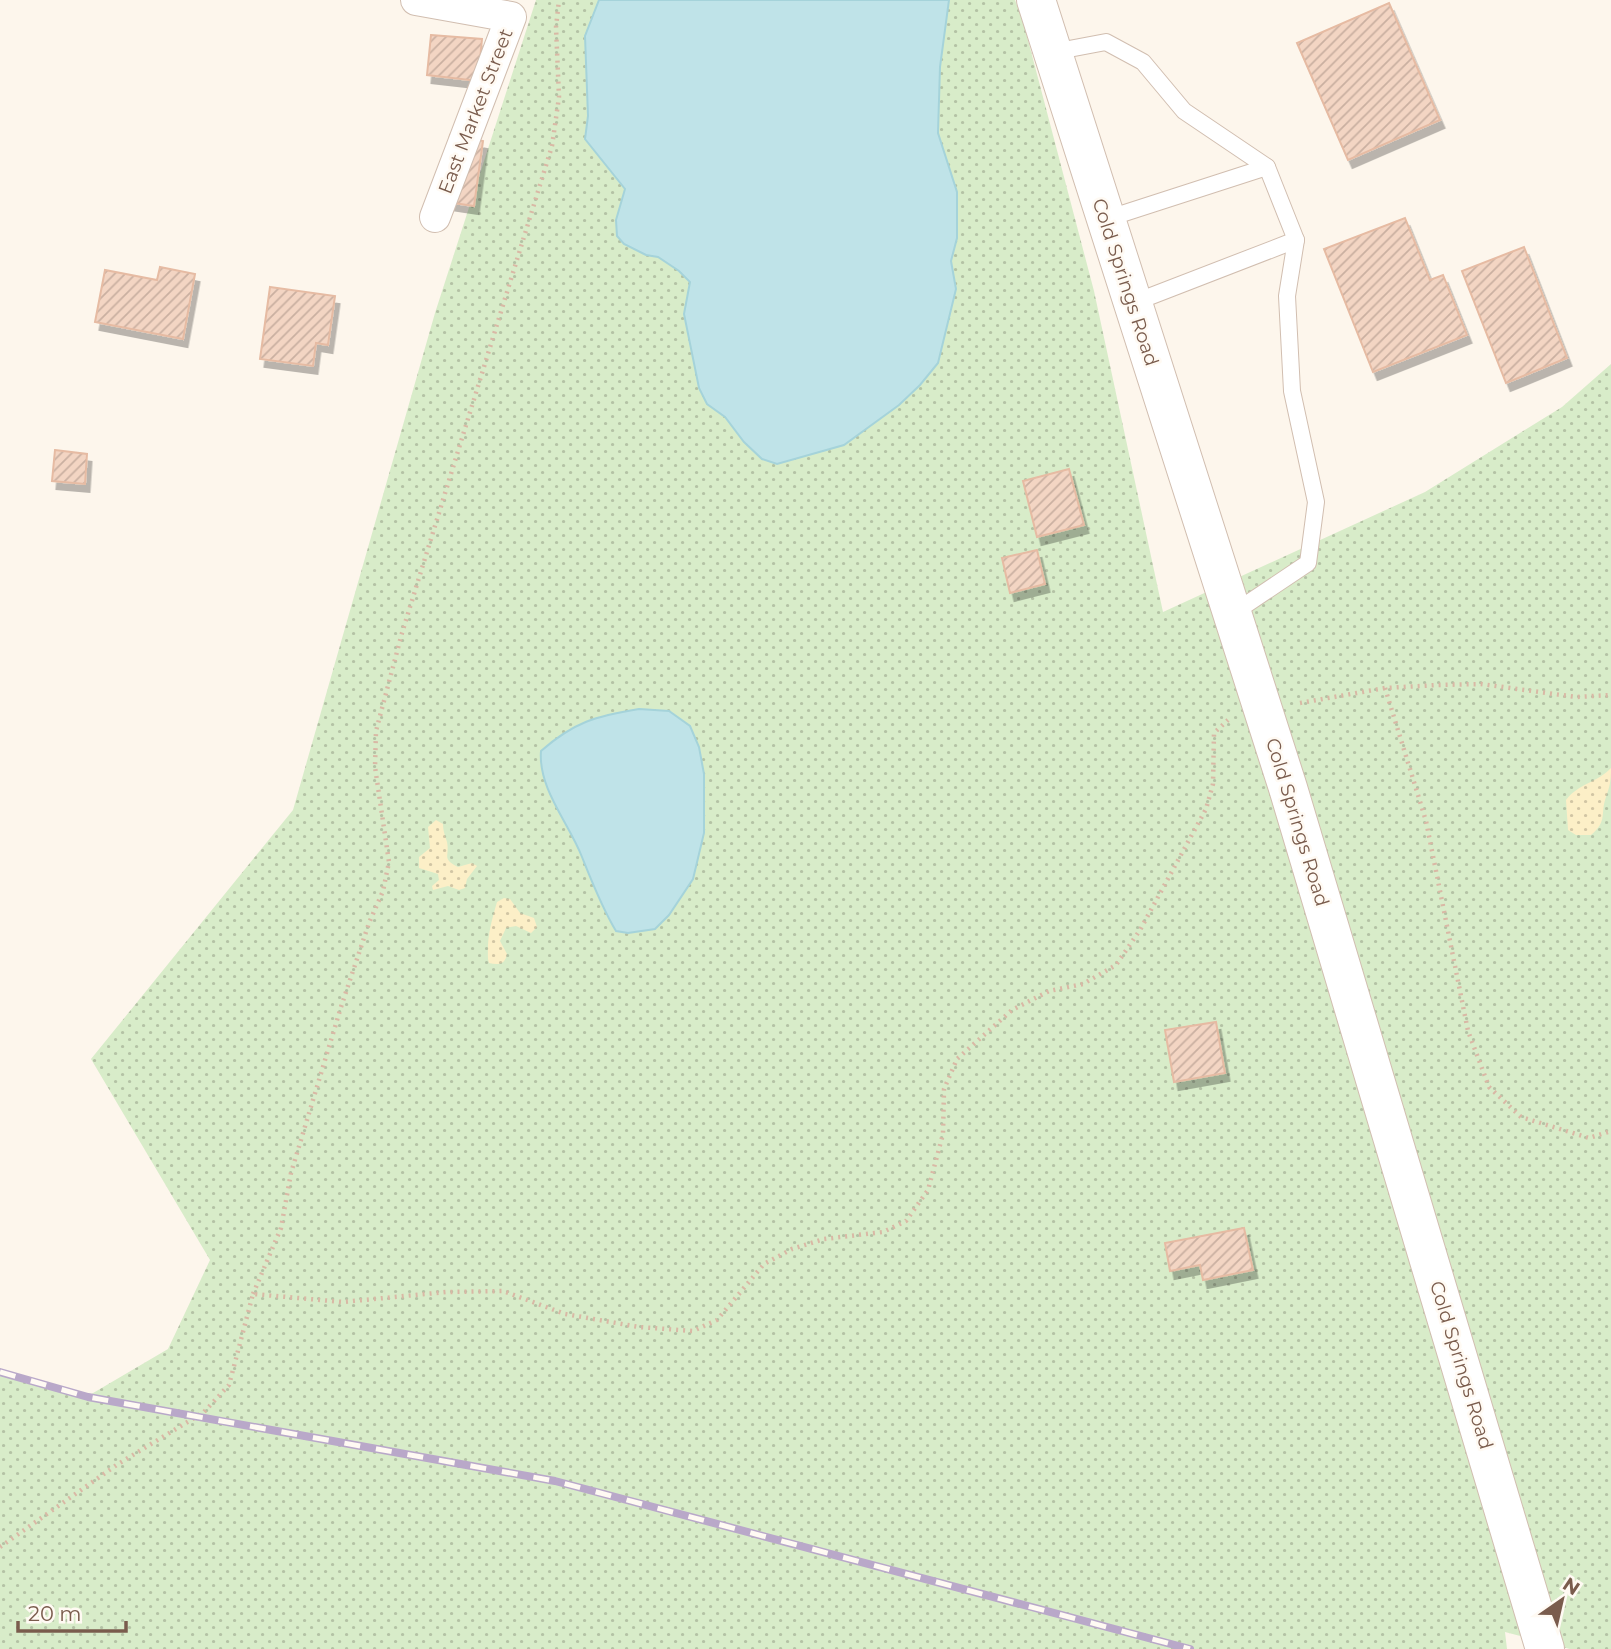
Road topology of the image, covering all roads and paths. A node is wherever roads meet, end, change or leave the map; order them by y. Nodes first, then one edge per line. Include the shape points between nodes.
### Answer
1 (416, 0) edge
2 (559, 0) edge
3 (1036, 0) edge
4 (1053, 52) junction
5 (1267, 167) junction
6 (435, 217) dead end
7 (1106, 219) junction
8 (1296, 240) junction
9 (1133, 303) junction
10 (1232, 614) junction
11 (1385, 688) junction
12 (1611, 695) edge
13 (1289, 704) dead end
14 (1235, 714) dead end
15 (1611, 1131) edge
16 (253, 1294) junction
17 (0, 1547) edge
18 (1545, 1649) edge

1 - 6 street, East Market Street via 511,17
2 - 16 path via 559,97 552,146 376,731 375,767 388,862 383,891 337,1020 291,1173 281,1228
3 - 4 street, Cold Springs Road
4 - 5 lane via 1106,42 1143,62 1184,111
4 - 7 street, Cold Springs Road
5 - 7 lane
5 - 8 lane
7 - 9 street, Cold Springs Road
8 - 9 lane
8 - 10 lane via 1287,296 1292,391 1316,502 1308,563
9 - 10 street, Cold Springs Road
10 - 18 street, Cold Springs Road
11 - 12 path via 1480,684 1576,697
11 - 13 path
11 - 15 path via 1426,821 1468,1031 1489,1087 1521,1116 1589,1138
14 - 16 path via 1214,733 1213,784 1206,808 1116,965 1083,984 1049,991 1012,1010 957,1059 944,1089 943,1134 935,1169 928,1190 906,1221 883,1232 824,1239 792,1249 764,1264 718,1320 693,1331 565,1314 503,1291 343,1302
16 - 17 path via 229,1385 204,1412 118,1464

